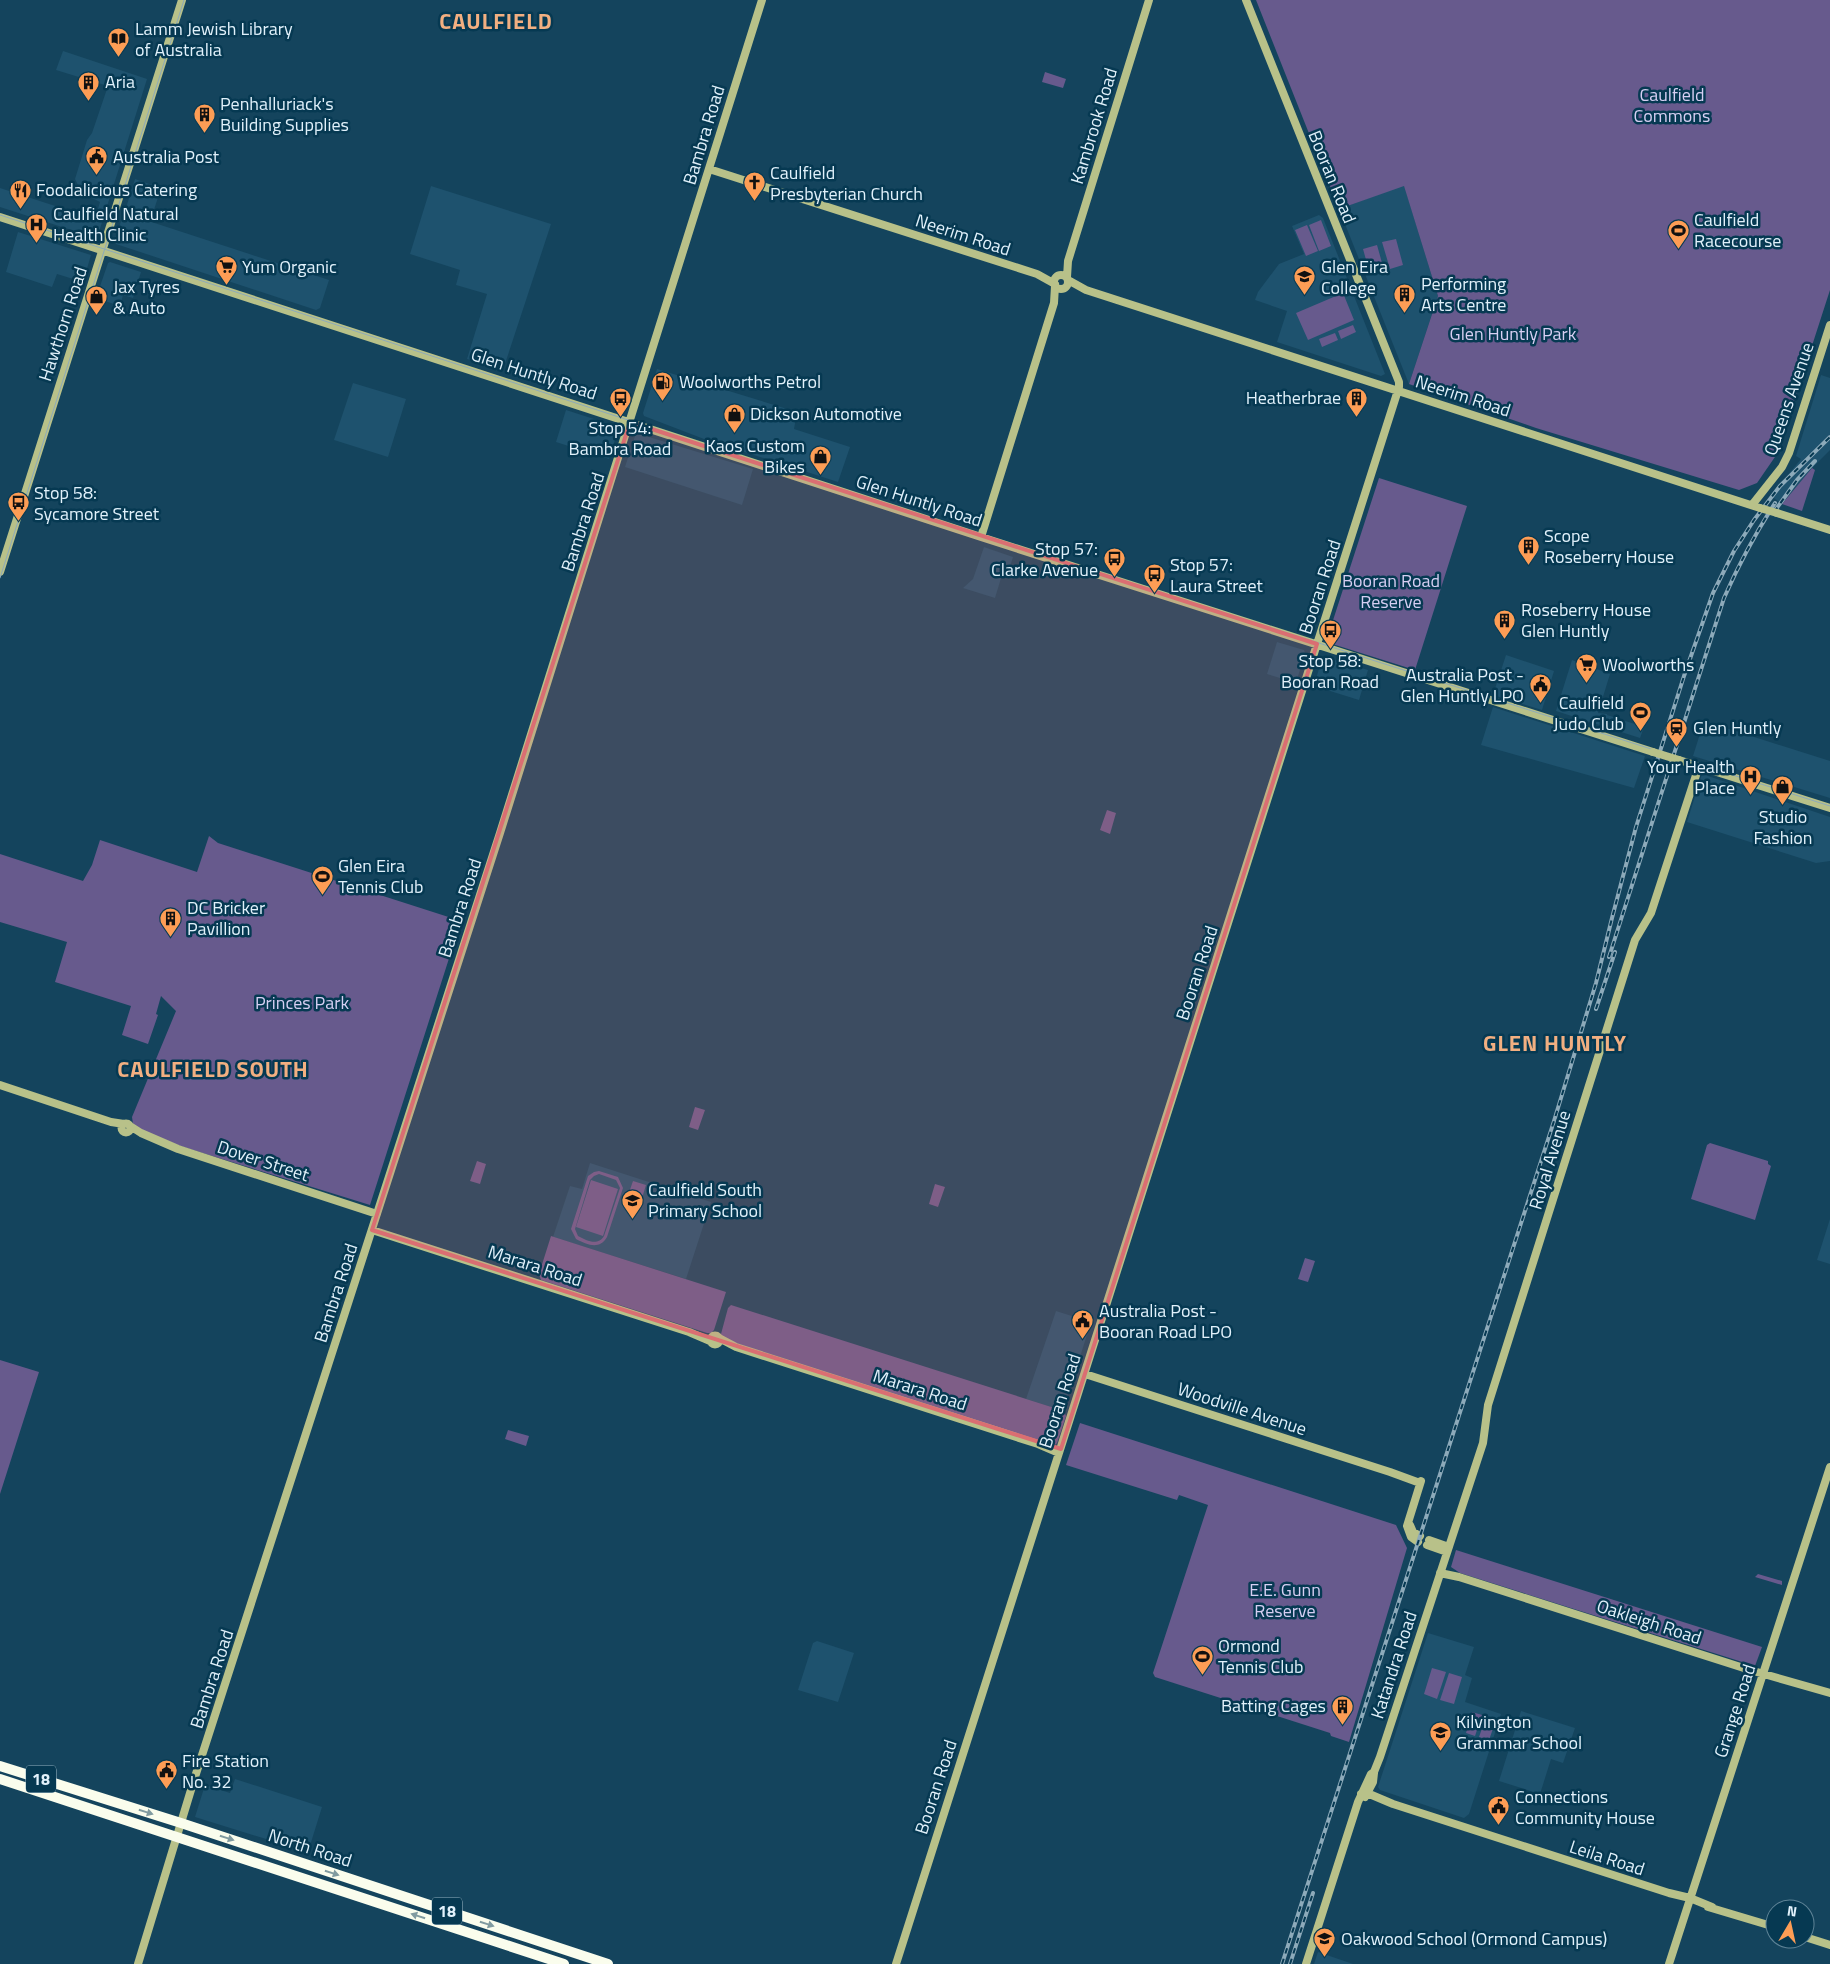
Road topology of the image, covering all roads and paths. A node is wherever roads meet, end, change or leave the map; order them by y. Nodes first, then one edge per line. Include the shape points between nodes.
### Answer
1 (182, 0) edge
2 (762, 0) edge
3 (1149, 0) edge
4 (1246, 0) edge
5 (709, 169) junction
6 (0, 217) edge
7 (102, 250) junction
8 (1061, 282) junction
9 (1830, 325) edge
10 (1398, 391) junction
11 (630, 422) junction
12 (1756, 506) junction
13 (1830, 530) edge
14 (981, 537) junction
15 (0, 572) edge
16 (1317, 644) junction
17 (1698, 766) junction
18 (1830, 808) edge
19 (0, 1085) edge
20 (377, 1214) junction
21 (372, 1230) junction
22 (1085, 1374) junction
23 (1060, 1451) junction
24 (1830, 1467) edge
25 (1419, 1539) dead end
26 (1428, 1543) dead end
27 (1448, 1549) junction
28 (1441, 1570) junction
29 (1763, 1673) junction
30 (1830, 1693) edge
31 (0, 1766) edge
32 (0, 1779) edge
33 (1364, 1795) junction
34 (128, 1806) junction
35 (124, 1819) junction
36 (181, 1823) junction
37 (177, 1836) junction
38 (1690, 1900) junction
39 (1765, 1924) edge
40 (1815, 1940) edge
41 (1830, 1944) edge
42 (138, 1964) edge
43 (564, 1964) edge
44 (608, 1964) edge
45 (896, 1964) edge
46 (1306, 1964) edge
47 (1669, 1964) edge

1 - 7 street, Hawthorn Road
2 - 5 street, Bambra Road
3 - 8 street, Kambrook Road
4 - 10 street, Booran Road via 1399,382
5 - 8 street, Neerim Road
5 - 11 street, Bambra Road
6 - 7 street, Glen Huntly Road
7 - 11 street, Glen Huntly Road
7 - 15 street, Hawthorn Road
8 - 10 street, Neerim Road
8 - 14 street
9 - 12 street, Queens Avenue via 1785,461
10 - 12 street, Neerim Road
10 - 16 street, Booran Road
11 - 14 street, Glen Huntly Road
11 - 20 street, Bambra Road
12 - 13 street, Neerim Road, bridge
14 - 16 street, Glen Huntly Road
16 - 17 street, Glen Huntly Road, bridge
16 - 22 street, Booran Road
17 - 18 street, Glen Huntly Road
17 - 27 street, Royal Avenue via 1651,914 1635,940 1488,1405 1483,1443
19 - 20 street, Dover Street via 111,1122 178,1149
20 - 21 street, Bambra Road
21 - 23 street, Marara Road
21 - 36 street, Bambra Road
22 - 23 street, Booran Road
22 - 25 street, Woodville Avenue via 1421,1481 1409,1518
23 - 45 street, Booran Road
24 - 29 street, Grange Road
26 - 27 street
27 - 28 street, Royal Avenue
28 - 29 street, Oakleigh Road
28 - 33 street, Katandra Road
29 - 30 street, Oakleigh Road
29 - 38 street, Grange Road
31 - 34 highway, North Road / 18
32 - 35 highway, North Road / 18
33 - 38 street, Leila Road
33 - 46 street, Katandra Road via 1356,1808
34 - 35 highway
34 -> 36 highway, North Road / 18
35 - 37 highway, North Road / 18
36 - 37 street, Bambra Road
36 -> 44 highway, North Road / 18
37 - 42 street, Bambra Road
43 -> 37 highway, North Road / 18
38 - 39 street, Leila Road
38 - 47 street, Grange Road
40 - 41 street

